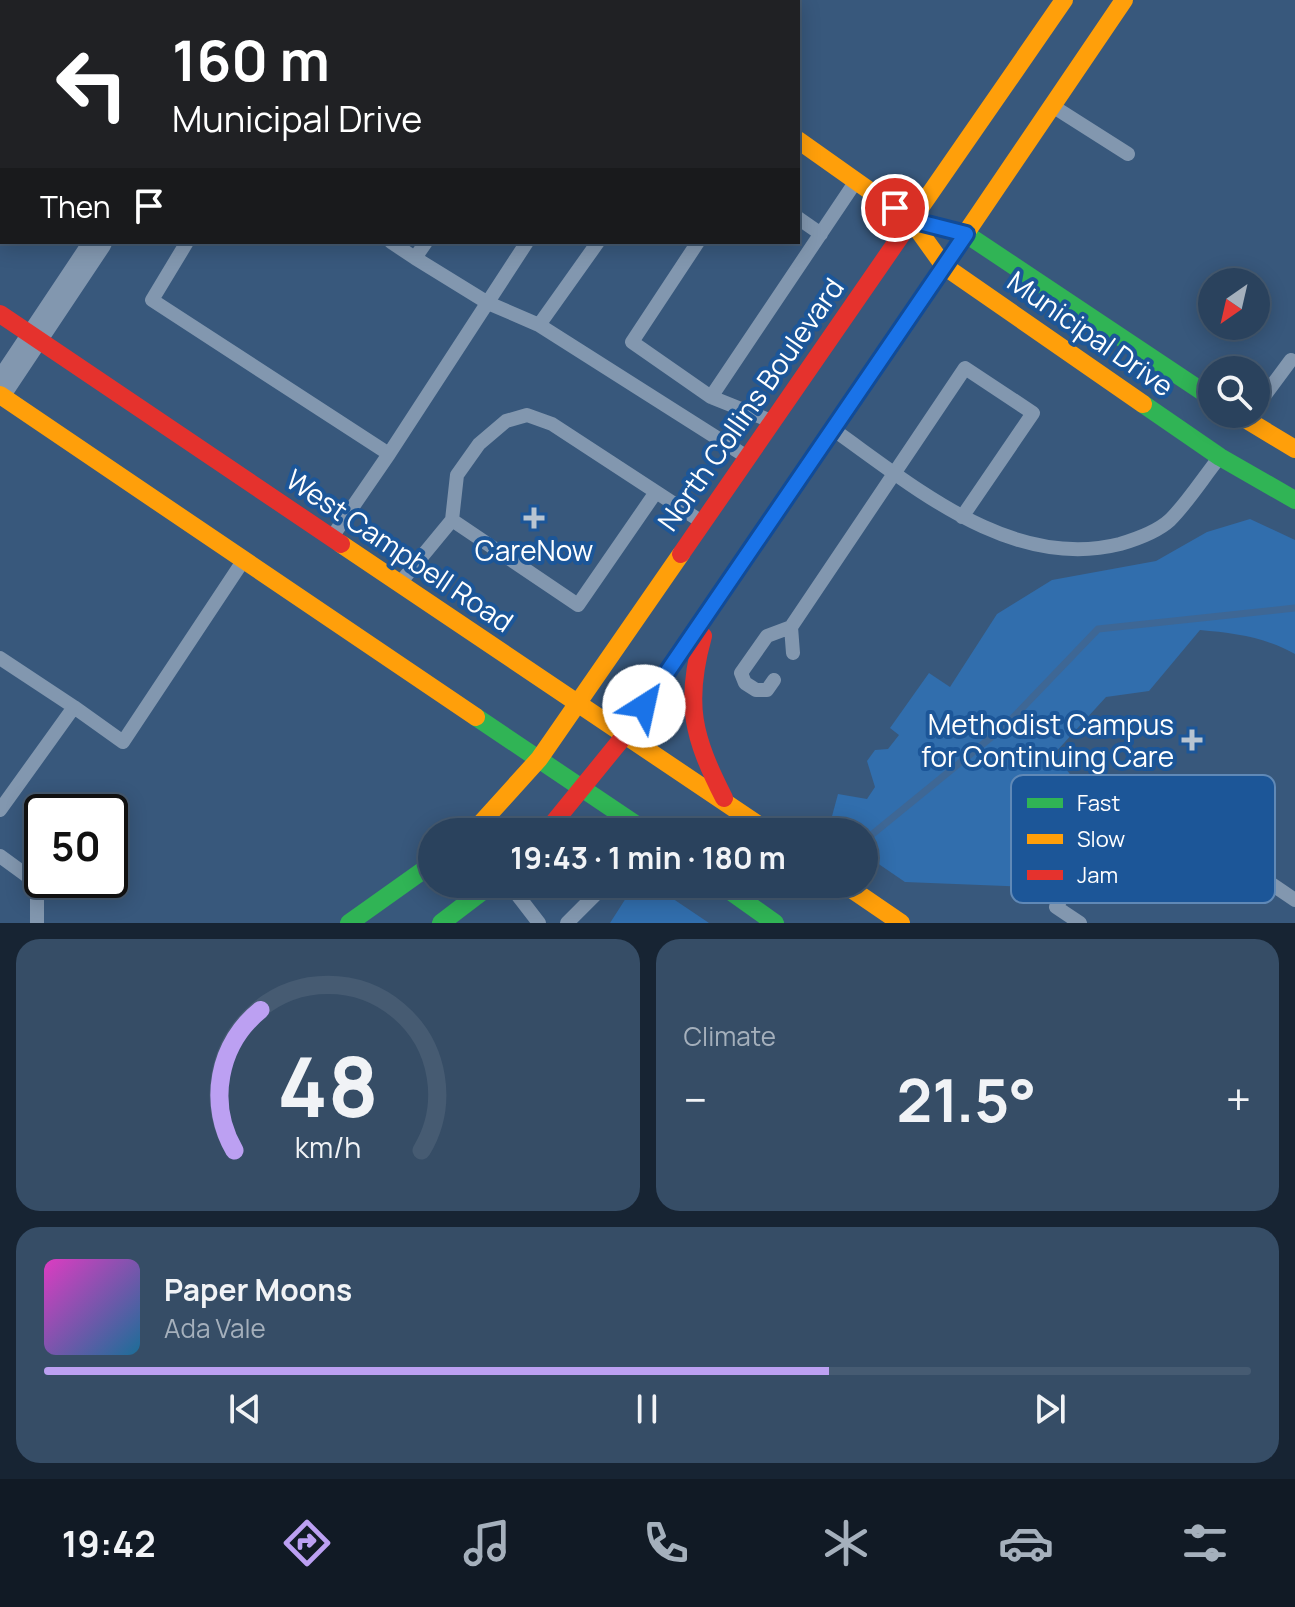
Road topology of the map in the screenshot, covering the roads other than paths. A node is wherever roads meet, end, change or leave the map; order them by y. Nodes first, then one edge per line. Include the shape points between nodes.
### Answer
1 (1064, 0) edge
2 (1124, 0) edge
3 (1052, 106) junction
4 (800, 141) edge
5 (1128, 154) dead end
6 (856, 181) junction
7 (800, 219) edge
8 (911, 220) junction
9 (821, 234) junction
10 (966, 234) junction
11 (97, 244) edge
12 (186, 244) edge
13 (394, 244) edge
14 (425, 244) edge
15 (526, 244) edge
16 (597, 244) edge
17 (697, 244) edge
18 (415, 258) junction
19 (944, 266) junction
20 (488, 303) junction
21 (0, 314) edge
22 (539, 325) junction
23 (35, 337) junction
24 (1291, 360) dead end
25 (1270, 387) edge
26 (1198, 389) edge
27 (0, 392) edge
28 (711, 397) junction
29 (1198, 405) edge
30 (772, 422) junction
31 (1238, 428) edge
32 (1240, 428) edge
33 (1242, 428) edge
34 (834, 430) junction
35 (1295, 449) edge
36 (389, 454) junction
37 (747, 457) junction
38 (895, 472) junction
39 (656, 492) junction
40 (1295, 500) edge
41 (962, 517) junction
42 (452, 520) junction
43 (703, 522) junction
44 (332, 537) junction
45 (244, 560) junction
46 (400, 583) junction
47 (712, 607) junction
48 (791, 627) junction
49 (793, 653) dead end
50 (0, 658) edge
51 (774, 680) dead end
52 (578, 703) junction
53 (74, 707) junction
54 (625, 735) junction
55 (539, 759) junction
56 (583, 789) junction
57 (726, 802) junction
58 (0, 810) edge
59 (486, 818) edge
60 (558, 818) edge
61 (626, 818) edge
62 (749, 818) edge
63 (0, 856) edge
64 (418, 874) edge
65 (1275, 886) edge
66 (474, 898) edge
67 (520, 898) edge
68 (592, 898) edge
69 (740, 898) edge
70 (842, 898) edge
71 (864, 898) edge
72 (1295, 900) edge
73 (1059, 903) edge
74 (842, 910) dead end
75 (37, 923) edge
76 (349, 923) edge
77 (441, 923) edge
78 (539, 923) edge
79 (567, 923) edge
80 (775, 923) edge
81 (901, 923) edge
82 (1080, 923) edge

1 - 8 main road, North Collins Boulevard
2 - 3 main road
3 - 5 lane
3 - 10 main road
4 - 6 main road, Municipal Drive
6 - 8 main road, Municipal Drive
6 - 9 lane
7 - 9 lane
8 - 10 main road, Municipal Drive
8 - 19 main road, Municipal Drive
8 - 30 main road, North Collins Boulevard
9 - 28 lane
10 - 19 main road
10 - 26 main road, Municipal Drive
11 - 23 street
12 - 36 lane via 152,300
13 - 18 lane
14 - 18 lane
15 - 20 lane
16 - 22 lane
17 - 28 lane via 632,342
18 - 20 lane
19 - 29 main road, Municipal Drive
19 - 34 main road
20 - 22 lane
20 - 36 lane
21 - 23 main road, West Campbell Road
22 - 37 lane
23 - 27 street
23 - 44 main road, West Campbell Road
24 - 25 lane
27 - 45 main road
28 - 30 lane
30 - 37 main road, North Collins Boulevard
31 - 41 lane via 1168,521 1137,539 1102,548 1065,549 1019,541
32 - 40 main road, Municipal Drive
33 - 35 main road, Municipal Drive
34 - 38 lane
34 - 47 main road
36 - 44 lane
37 - 43 main road, North Collins Boulevard
38 - 41 lane
38 - 41 lane via 965,368 1033,413
38 - 48 lane
39 - 42 lane via 578,605
39 - 42 lane via 552,424 527,415 506,421 479,444 457,475
39 - 43 lane
42 - 46 lane
43 - 52 main road, North Collins Boulevard
44 - 46 main road, West Campbell Road
45 - 53 lane via 123,742
45 - 55 main road
46 - 52 main road, West Campbell Road
47 - 54 main road
47 - 57 main road via 691,672 689,713 698,749
48 - 49 lane
48 - 51 lane via 767,636 741,673 756,690 767,690
50 - 53 lane
52 - 54 main road, West Campbell Road
52 - 55 main road, North Collins Boulevard
53 - 58 lane
54 - 56 main road
54 - 57 main road, West Campbell Road
55 - 56 main road
55 - 59 main road, North Collins Boulevard
56 - 60 main road
56 - 61 main road
57 - 62 main road, West Campbell Road
63 - 75 lane via 37,883
64 - 76 main road
65 - 72 lane
66 - 77 main road
67 - 78 lane
68 - 79 lane
69 - 80 main road
70 - 74 main road
71 - 81 main road
73 - 82 lane via 1056,907

